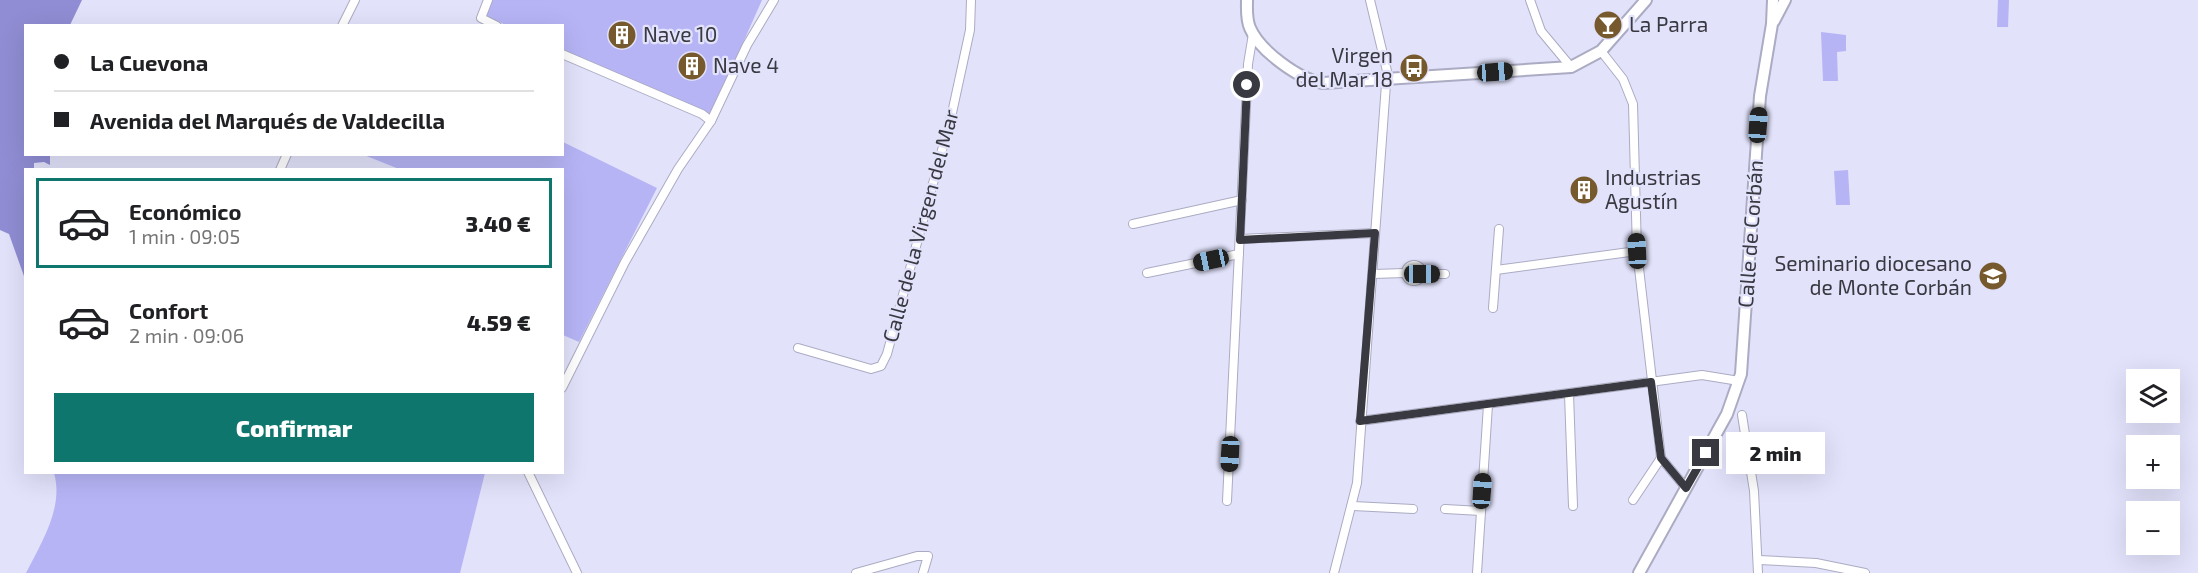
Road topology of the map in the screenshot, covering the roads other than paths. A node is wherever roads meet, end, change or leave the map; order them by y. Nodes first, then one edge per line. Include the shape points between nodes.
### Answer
1 (355, 0) edge
2 (488, 0) edge
3 (774, 0) edge
4 (971, 0) edge
5 (1247, 0) edge
6 (1370, 0) edge
7 (1530, 0) edge
8 (1646, 0) edge
9 (1773, 0) edge
10 (1785, 0) edge
11 (343, 24) edge
12 (493, 24) edge
13 (1772, 24) junction
14 (1253, 34) junction
15 (1268, 50) junction
16 (1601, 51) junction
17 (564, 55) edge
18 (1248, 64) junction
19 (1571, 66) junction
20 (1386, 79) junction
21 (711, 121) junction
22 (1242, 200) junction
23 (1133, 224) dead end
24 (1498, 229) dead end
25 (1375, 233) junction
26 (1240, 240) junction
27 (1637, 251) junction
28 (1239, 254) junction
29 (1496, 270) junction
30 (1148, 273) dead end
31 (1372, 274) junction
32 (1445, 274) dead end
33 (1493, 308) dead end
34 (798, 348) dead end
35 (1740, 377) junction
36 (1651, 382) junction
37 (564, 384) edge
38 (1569, 394) junction
39 (1488, 405) junction
40 (1742, 415) dead end
41 (1360, 421) junction
42 (1661, 458) junction
43 (529, 474) edge
44 (1686, 488) junction
45 (1633, 500) dead end
46 (1227, 501) dead end
47 (1353, 506) junction
48 (1573, 506) dead end
49 (1413, 509) dead end
50 (1445, 509) dead end
51 (1481, 512) junction
52 (1759, 560) junction
53 (1794, 562) junction
54 (577, 573) edge
55 (856, 573) edge
56 (923, 573) edge
57 (1334, 573) edge
58 (1477, 573) edge
59 (1639, 573) edge
60 (1758, 573) edge
61 (1799, 573) edge
62 (1865, 573) edge

1 - 11 street
2 - 12 street via 481,18
3 - 21 street via 747,45
4 - 34 street, Calle de la Virgen del Mar via 970,30 952,113 887,354 881,366 863,368
5 - 14 main road via 1247,19
6 - 20 street
7 - 19 street via 1541,31
8 - 16 main road
9 - 13 main road, Calle de Corbán
10 - 13 main road, Calle de Corbán
13 - 35 main road, Calle de Corbán via 1760,96
14 - 15 main road
14 - 18 street
15 - 18 street via 1252,55
15 - 20 main road via 1313,82
16 - 19 main road
16 - 27 street via 1623,79 1633,104
17 - 21 street
18 - 22 street
19 - 20 main road
20 - 25 street
21 - 37 street via 678,169 625,262
22 - 23 street
22 - 26 street
24 - 29 street
25 - 26 street
25 - 31 street
26 - 28 street
27 - 29 street
27 - 36 street
28 - 30 street
28 - 46 street
29 - 33 street
31 - 32 street via 1405,273 1413,282 1422,274
31 - 41 street
35 - 36 street via 1702,375
35 - 44 main road, Calle de Corbán via 1727,414
36 - 38 street
36 - 42 street
38 - 39 street
38 - 48 street
39 - 41 street
39 - 51 street
40 - 52 street
41 - 47 street
42 - 44 street
42 - 45 street
43 - 54 street
44 - 59 main road, Calle de Corbán
47 - 49 street
47 - 57 street
50 - 51 street
51 - 58 street
52 - 53 street
52 - 60 street
53 - 61 street
53 - 62 street
55 - 56 street via 928,556

